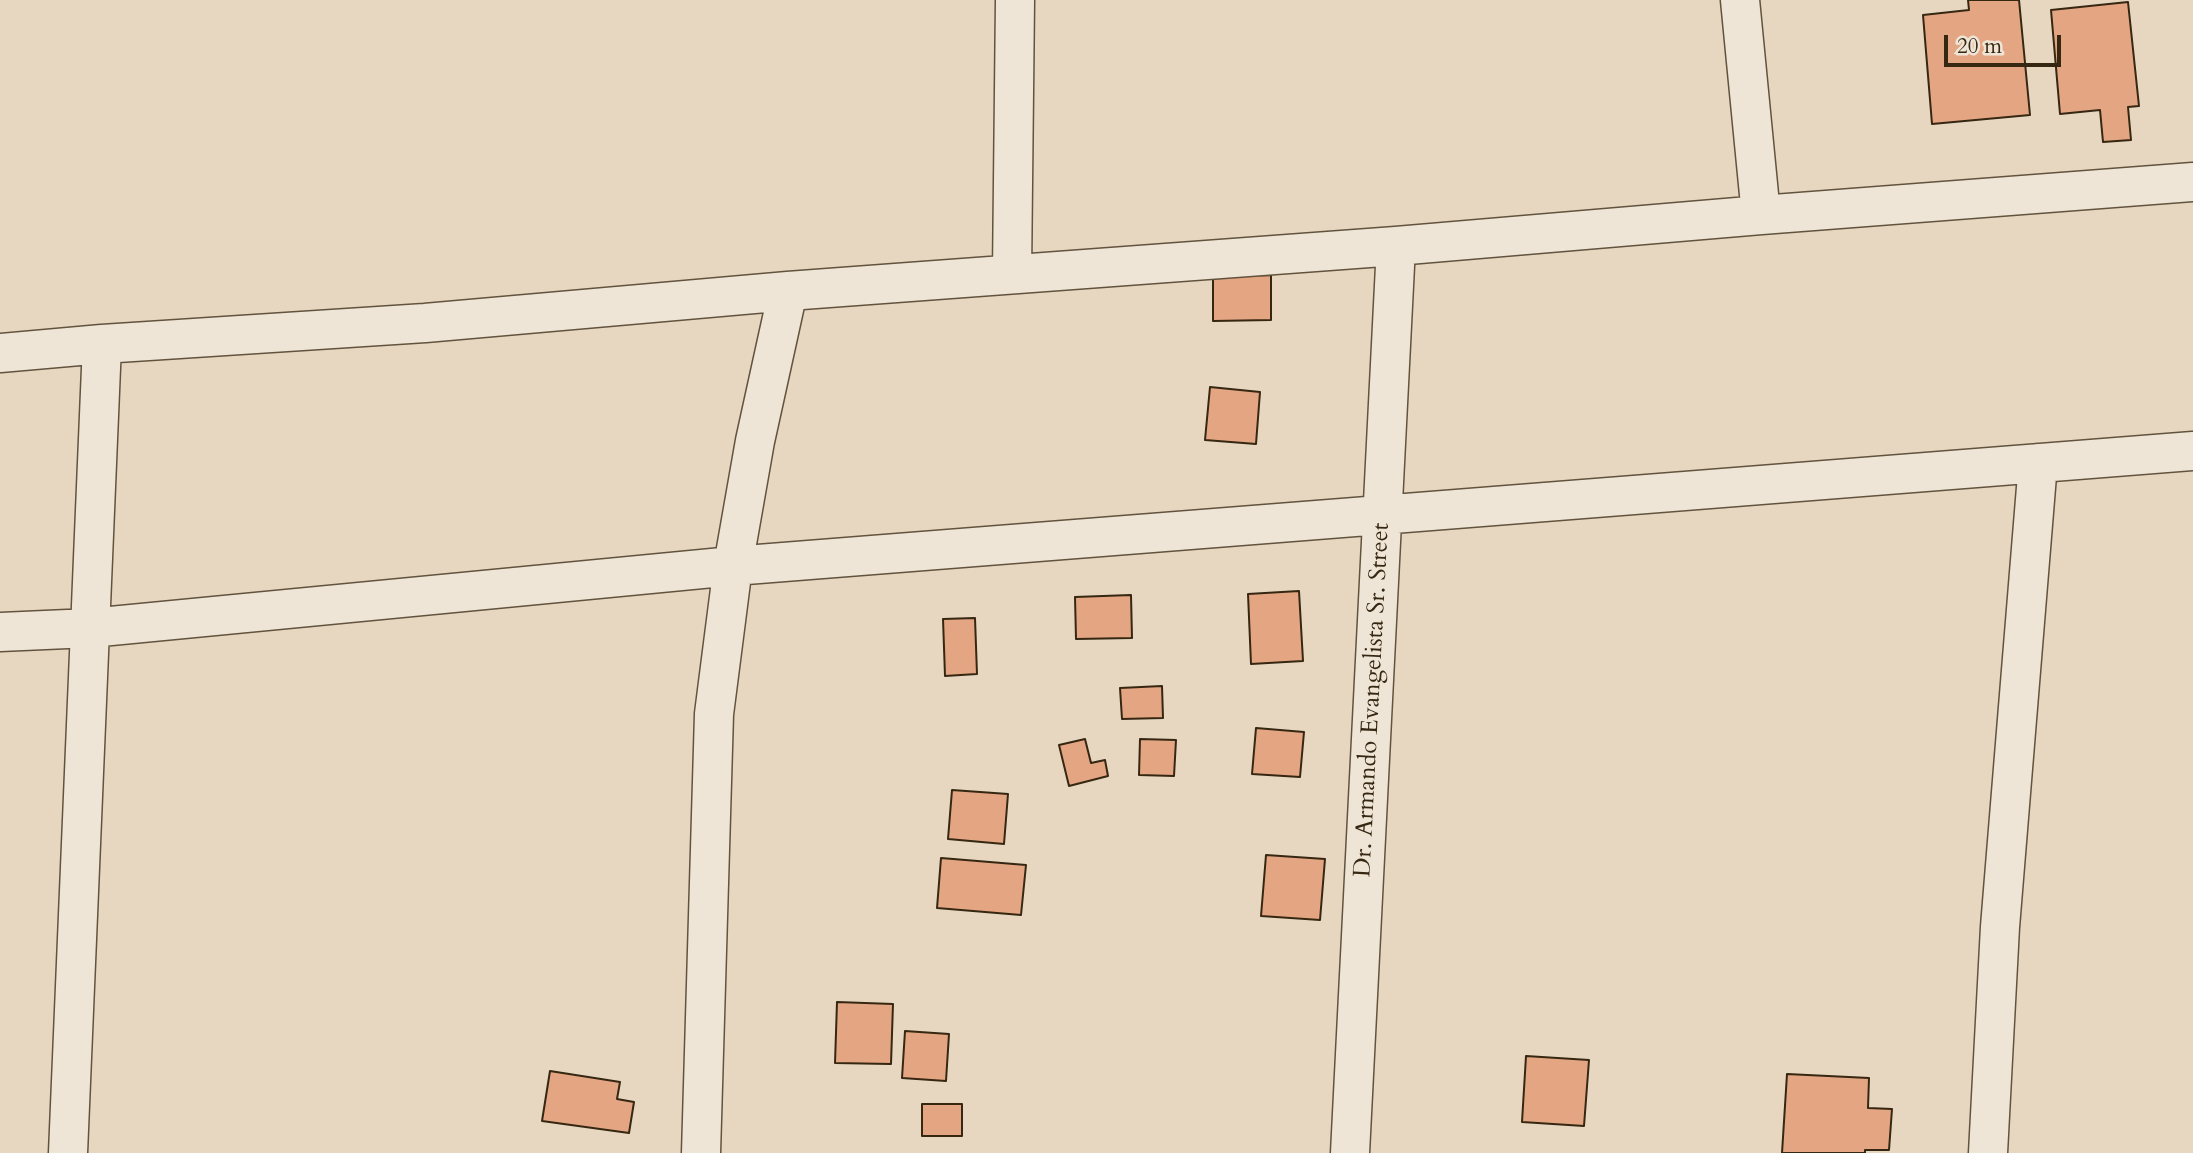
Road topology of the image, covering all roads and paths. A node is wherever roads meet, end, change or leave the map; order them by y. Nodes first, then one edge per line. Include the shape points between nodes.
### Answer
1 (1015, 0) edge
2 (1740, 0) edge
3 (2193, 182) edge
4 (1761, 215) junction
5 (1396, 246) junction
6 (1012, 274) junction
7 (788, 290) junction
8 (102, 344) junction
9 (0, 354) edge
10 (2193, 451) edge
11 (2038, 463) junction
12 (1382, 516) junction
13 (733, 566) junction
14 (90, 628) junction
15 (0, 632) edge
16 (68, 1153) edge
17 (701, 1153) edge
18 (1350, 1153) edge
19 (1988, 1153) edge

1 - 6 street
2 - 4 street
3 - 4 street
4 - 5 street
5 - 6 street
5 - 12 street, Dr. Armando Evangelista Sr. Street
6 - 7 street
7 - 8 street via 425,323
7 - 13 street
8 - 9 street
8 - 14 street
10 - 11 street
11 - 12 street
11 - 19 street via 2000,927
12 - 13 street
12 - 18 street, Dr. Armando Evangelista Sr. Street
13 - 14 street
13 - 17 street via 714,714
14 - 15 street
14 - 16 street

